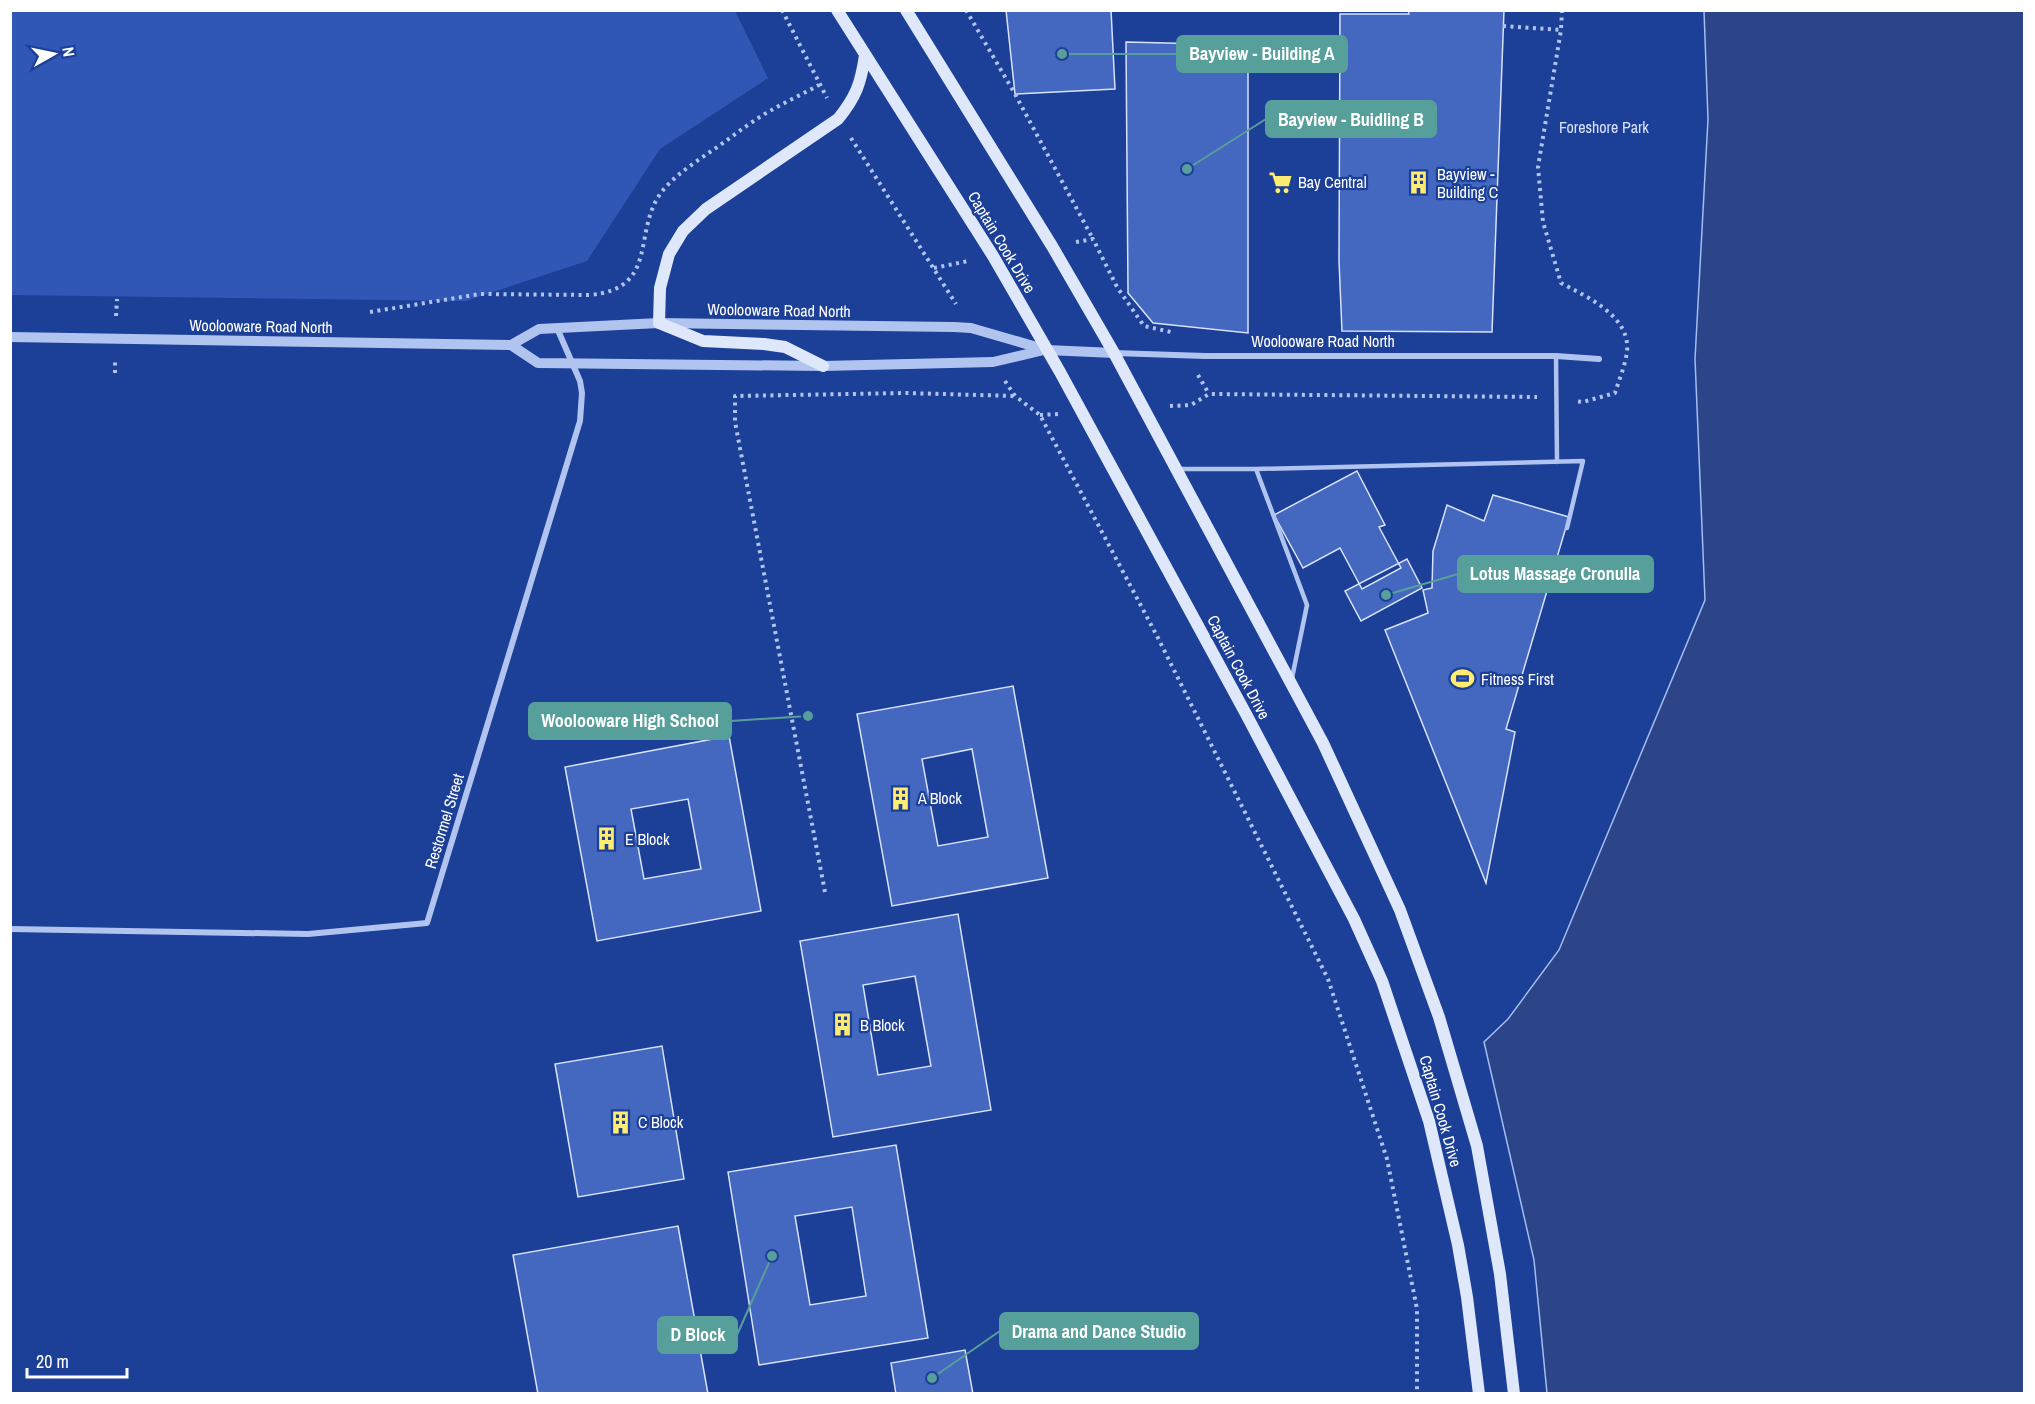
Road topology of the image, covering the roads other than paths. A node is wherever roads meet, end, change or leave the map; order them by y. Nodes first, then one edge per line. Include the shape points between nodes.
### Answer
1 (837, 10) edge
2 (906, 10) edge
3 (865, 55) junction
4 (659, 323) junction
5 (557, 328) junction
6 (10, 337) edge
7 (511, 345) junction
8 (1047, 350) junction
9 (1113, 353) junction
10 (1556, 356) junction
11 (1599, 359) dead end
12 (573, 364) junction
13 (823, 366) junction
14 (1557, 462) junction
15 (1177, 469) junction
16 (1256, 470) junction
17 (1567, 528) dead end
18 (1291, 681) junction
19 (10, 929) edge
20 (1479, 1394) edge
21 (1514, 1394) edge

1 - 3 main road, Captain Cook Drive
2 - 9 main road, Captain Cook Drive via 1052,246
3 - 4 main road via 853,101 838,118 706,208 683,231 669,254 660,288
3 - 8 main road, Captain Cook Drive via 993,256
4 - 5 street, Woolooware Road North
4 - 8 street, Woolooware Road North via 972,328
4 - 13 main road via 703,341 785,347
5 - 7 street, Woolooware Road North via 540,329
5 - 12 street, Restormel Street
6 - 7 street, Woolooware Road North
7 - 12 street, Woolooware Road North via 538,363
8 - 9 street, Woolooware Road North
8 - 13 street, Woolooware Road North via 993,362
8 - 20 main road, Captain Cook Drive via 1323,857 1382,981 1425,1109 1443,1179 1467,1298
9 - 10 street, Woolooware Road North
9 - 15 main road, Captain Cook Drive
10 - 11 street, Woolooware Road North
10 - 14 lane
12 - 13 street, Woolooware Road North
12 - 19 street, Restormel Street via 582,393 580,421 427,923 308,934
14 - 16 lane
14 - 17 lane via 1583,461
15 - 16 lane
15 - 18 main road, Captain Cook Drive
16 - 18 lane via 1307,605
18 - 21 main road, Captain Cook Drive via 1400,910 1439,1017 1490,1210

